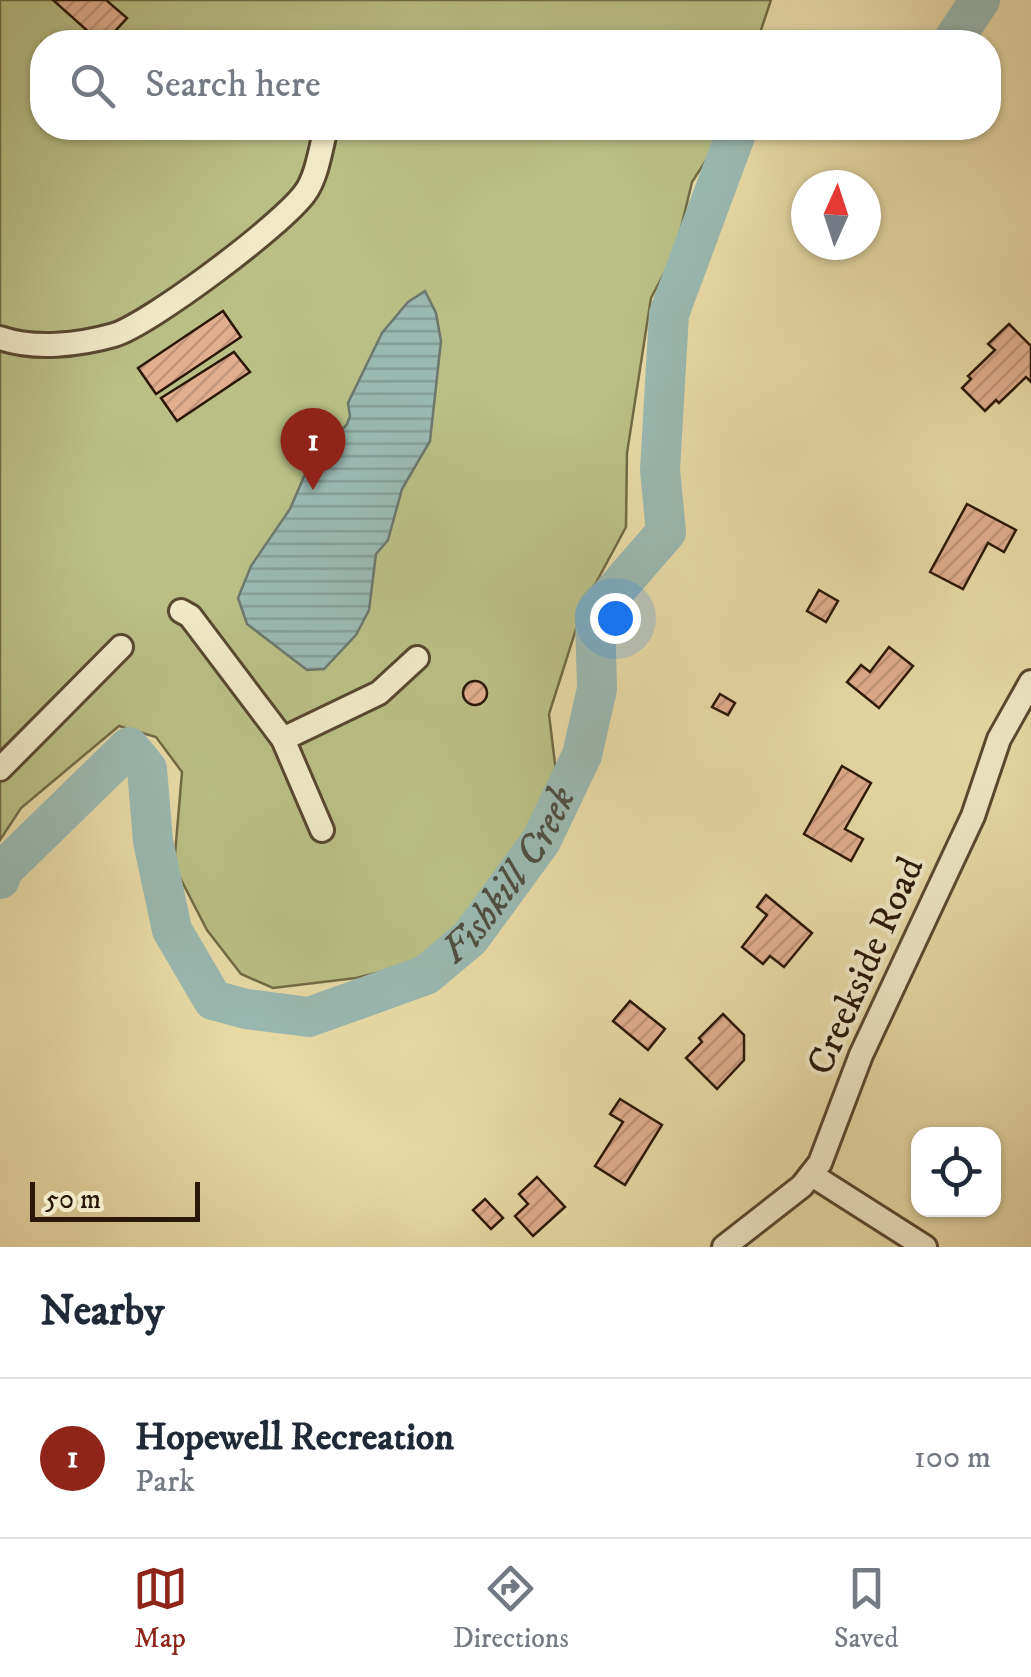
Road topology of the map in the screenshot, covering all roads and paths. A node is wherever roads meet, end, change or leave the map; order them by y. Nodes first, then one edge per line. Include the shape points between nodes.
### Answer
1 (322, 140) edge
2 (0, 338) edge
3 (181, 612) dead end
4 (121, 648) dead end
5 (417, 658) dead end
6 (1031, 682) edge
7 (284, 739) junction
8 (0, 769) edge
9 (322, 830) dead end
10 (812, 1175) junction
11 (724, 1247) edge
12 (925, 1247) edge

1 - 2 street via 307,192 164,306 117,334 74,343
3 - 7 street
4 - 8 street
5 - 7 street via 379,694
6 - 10 street, Creekside Road via 999,739 974,816
7 - 9 street
10 - 11 street, Creekside Road
10 - 12 street

